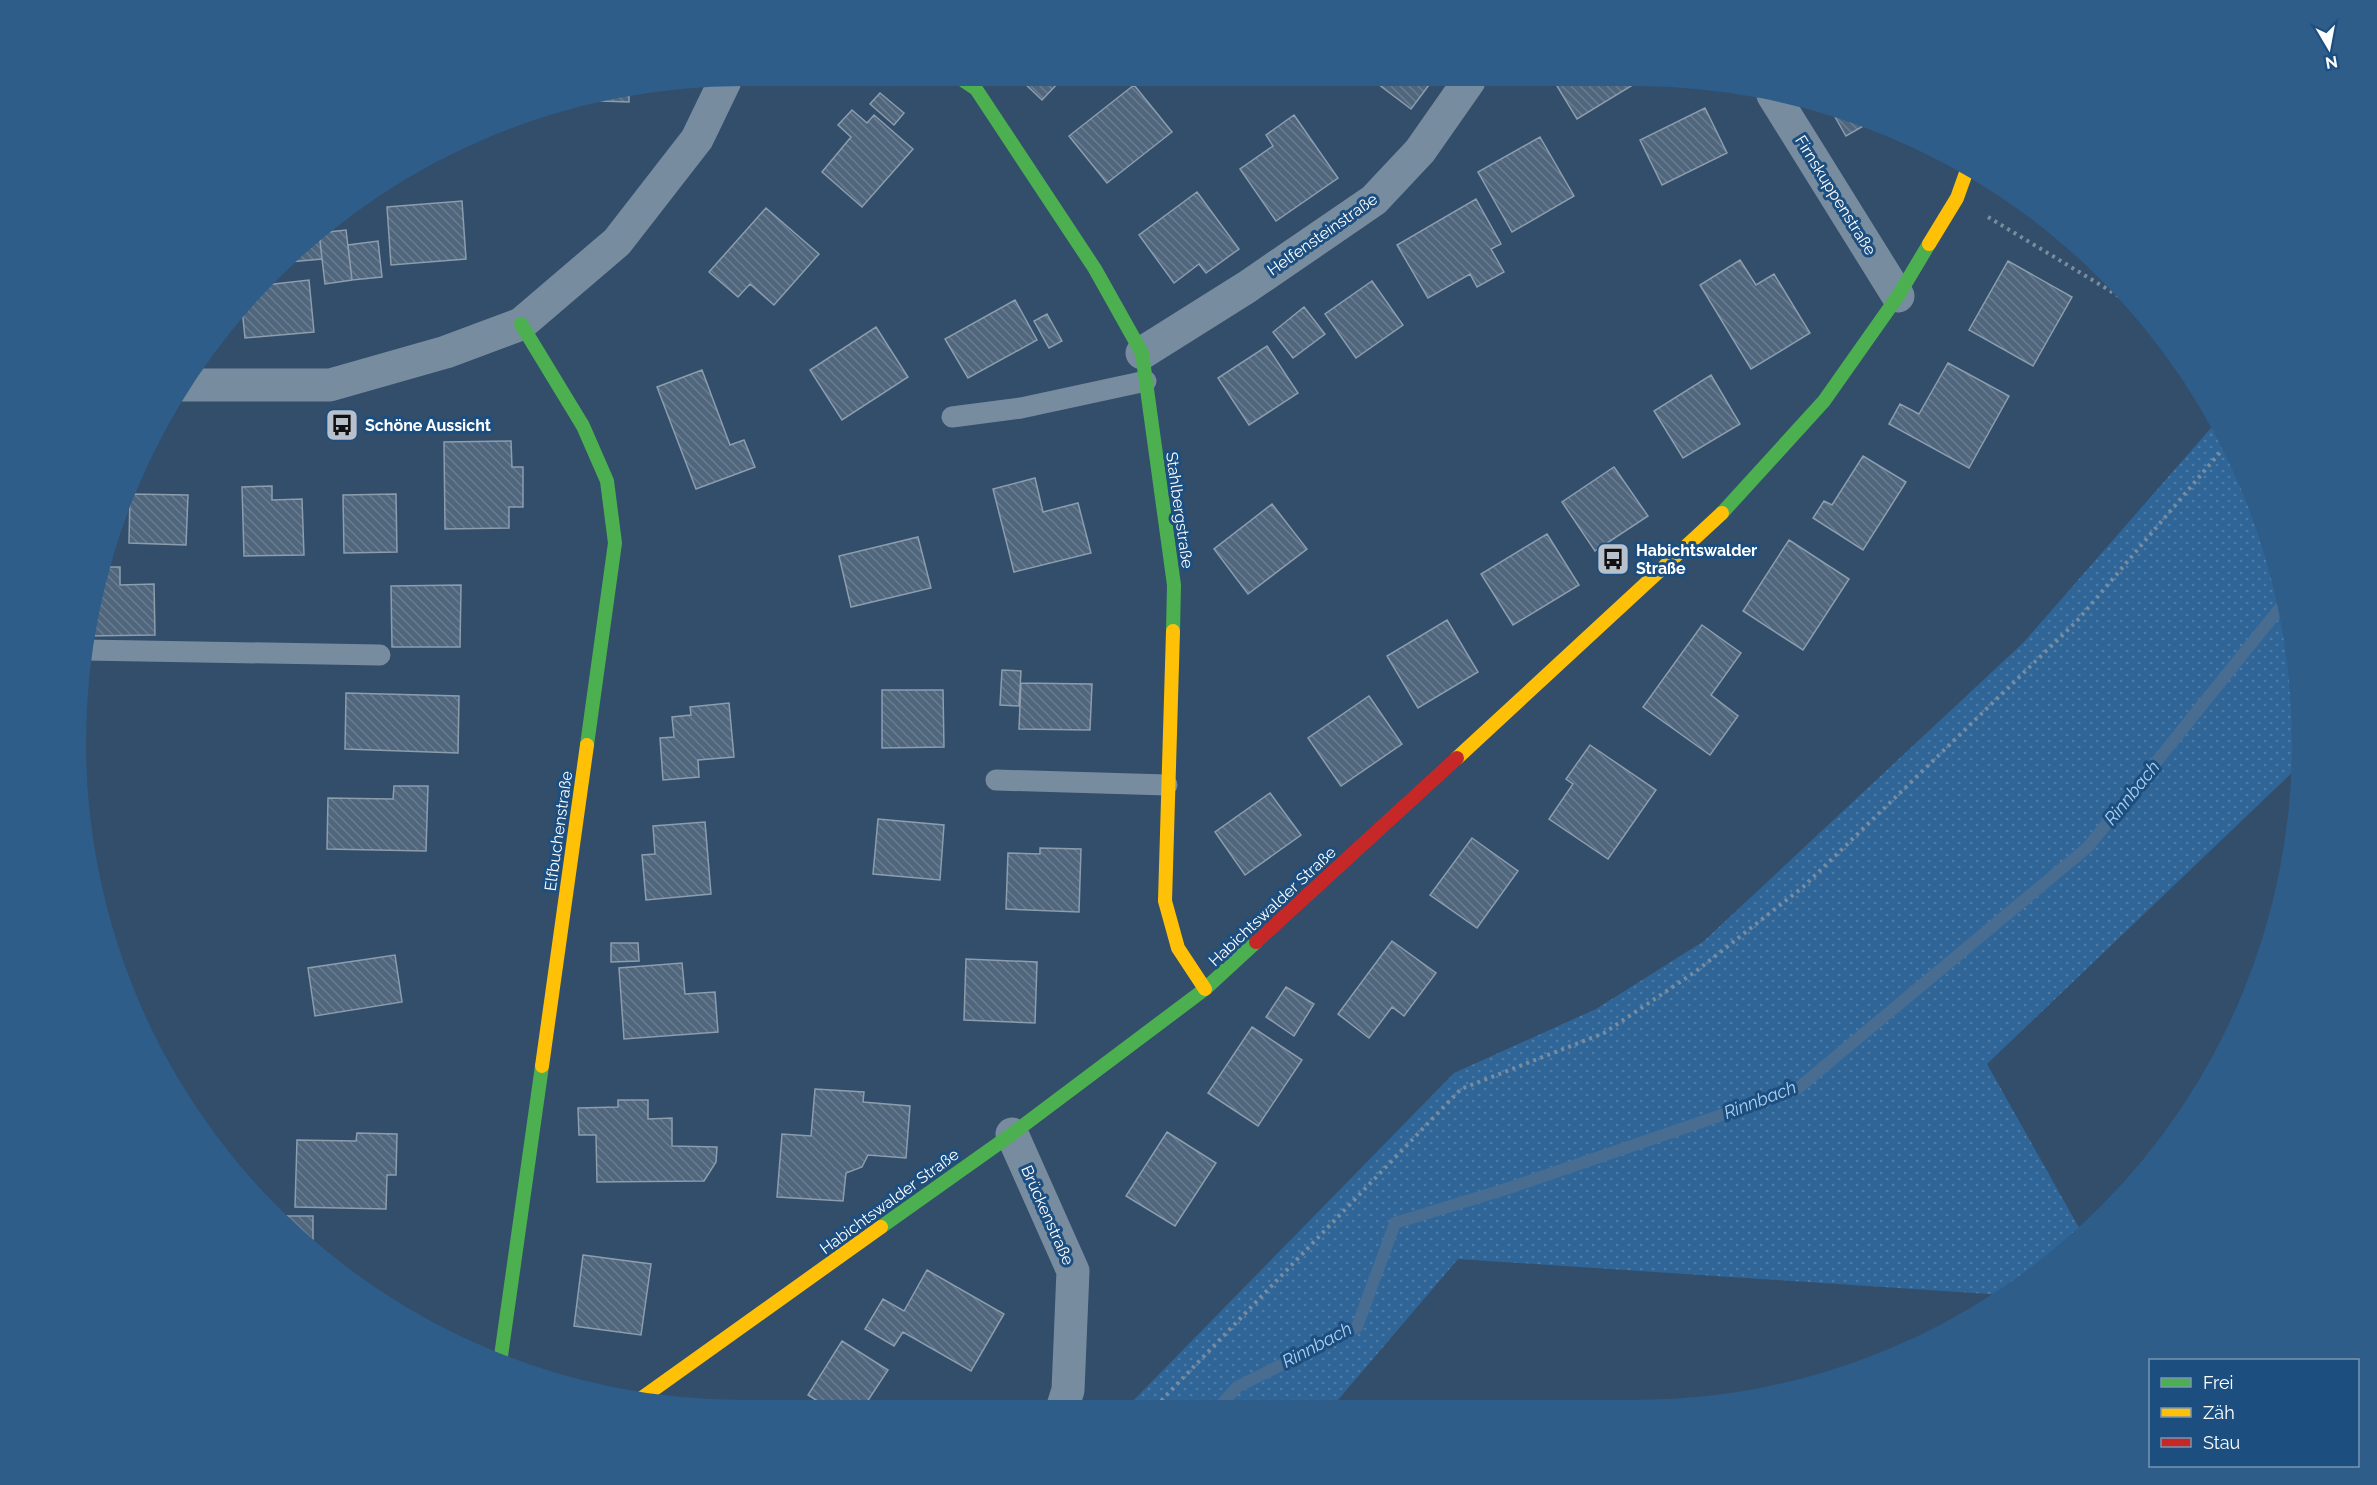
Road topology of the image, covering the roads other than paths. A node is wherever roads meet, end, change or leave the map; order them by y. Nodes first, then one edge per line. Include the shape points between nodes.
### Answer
1 (722, 86) edge
2 (972, 86) edge
3 (1466, 86) edge
4 (1777, 101) edge
5 (1965, 175) edge
6 (1898, 296) junction
7 (521, 324) junction
8 (1144, 367) junction
9 (191, 385) edge
10 (952, 417) dead end
11 (92, 650) edge
12 (380, 655) dead end
13 (996, 780) dead end
14 (1167, 785) junction
15 (1204, 989) junction
16 (1012, 1134) junction
17 (501, 1353) edge
18 (649, 1393) edge
19 (1065, 1400) edge

1 - 7 street via 697,139 617,243
2 - 8 street, Stahlbergstraße via 1095,269
3 - 8 street, Helfensteinstraße via 1420,151 1374,200 1247,286
4 - 6 street, Firnskuppenstraße
5 - 6 street, Habichtswalder Straße via 1957,198
6 - 15 street, Habichtswalder Straße via 1824,401 1720,516
7 - 9 street via 446,352 330,385
7 - 17 street, Elfbuchenstraße via 583,426 607,481 615,543
8 - 10 lane via 1021,408
8 - 14 street, Stahlbergstraße via 1174,585
11 - 12 lane
13 - 14 lane
14 - 15 street, Stahlbergstraße via 1165,901 1178,948
15 - 16 street, Habichtswalder Straße
16 - 18 street, Habichtswalder Straße
16 - 19 street, Brückenstraße via 1072,1271

